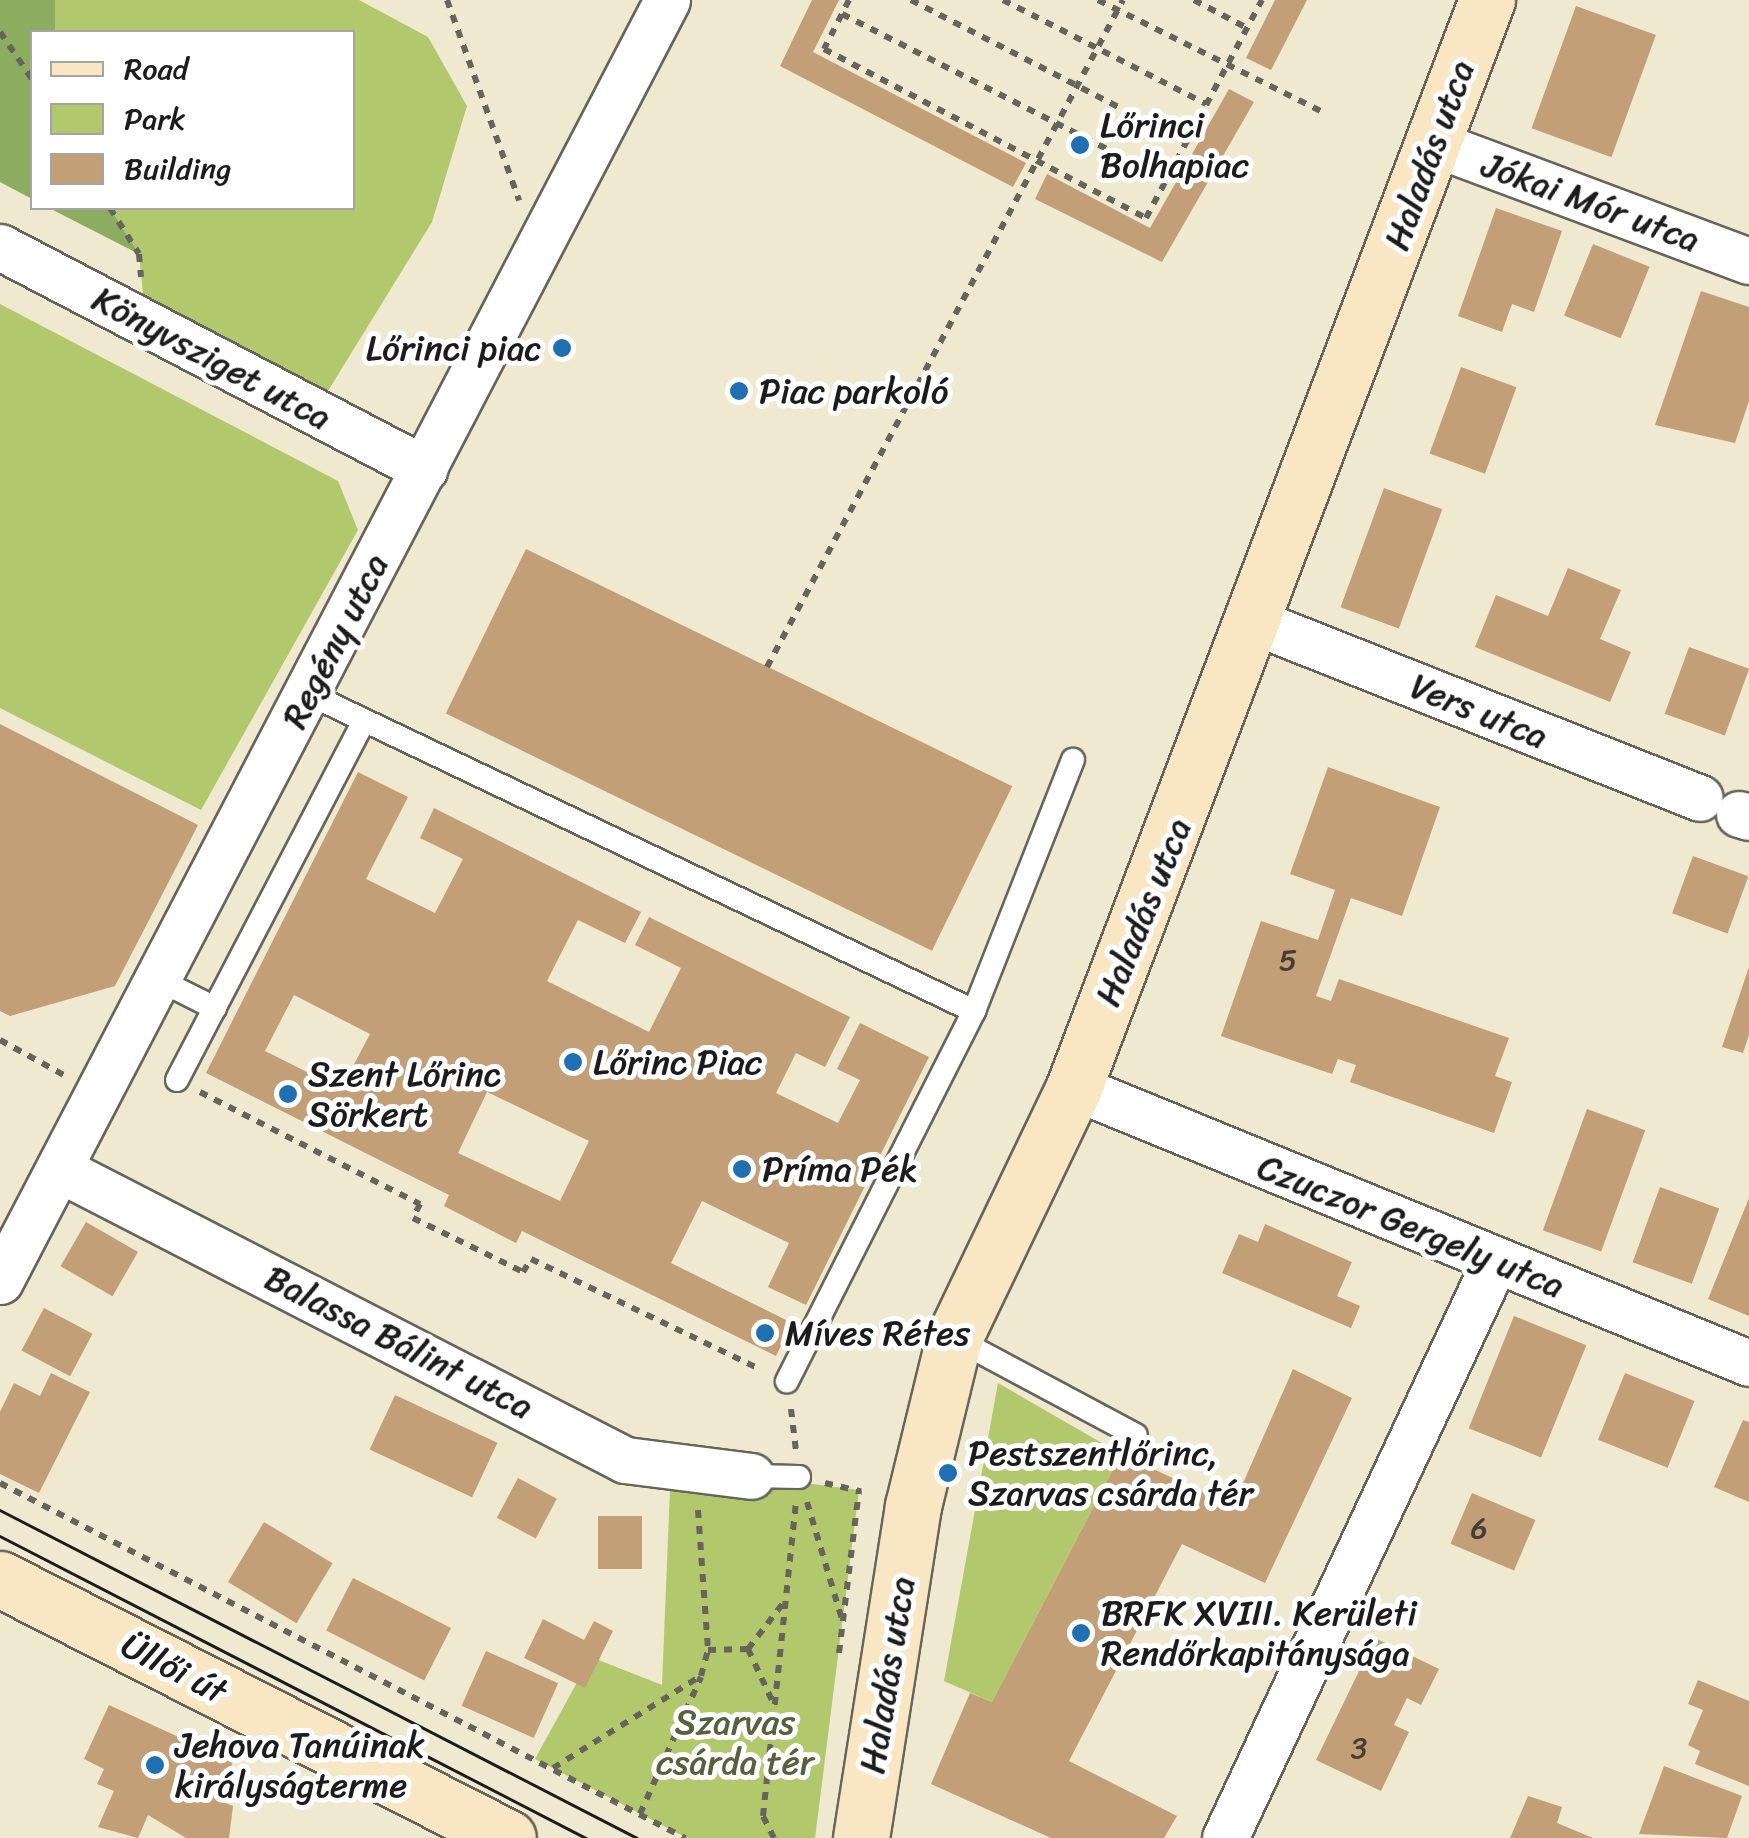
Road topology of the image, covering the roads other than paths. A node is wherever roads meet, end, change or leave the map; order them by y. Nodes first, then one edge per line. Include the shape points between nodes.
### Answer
1 (667, 0) edge
2 (1487, 0) edge
3 (1433, 143) junction
4 (0, 247) edge
5 (1749, 260) edge
6 (424, 469) junction
7 (1258, 623) junction
8 (309, 694) junction
9 (364, 721) junction
10 (1074, 760) dead end
11 (1729, 810) edge
12 (157, 978) junction
13 (214, 1008) junction
14 (974, 1011) junction
15 (177, 1080) road end
16 (1074, 1087) junction
17 (59, 1170) junction
18 (1494, 1261) junction
19 (0, 1281) edge
20 (954, 1338) junction
21 (1749, 1363) edge
22 (788, 1382) road end
23 (1136, 1436) dead end
24 (751, 1476) joint
25 (799, 1477) road end
26 (0, 1579) edge
27 (508, 1838) edge
28 (861, 1838) edge
29 (1225, 1838) edge

1 - 6 street, Regény utca
2 - 3 main road, Haladás utca
3 - 5 street, Jókai Mór utca
3 - 7 main road, Haladás utca
4 - 6 street, Könyvsziget utca
6 - 8 street, Regény utca
7 - 11 street, Vers utca
7 - 16 main road, Haladás utca
8 - 9 lane
8 - 12 street, Regény utca
9 - 13 lane
9 - 14 lane
10 - 14 lane
12 - 13 lane
12 - 17 street, Regény utca
13 - 15 lane
14 - 22 lane
16 - 18 street, Czuczor Gergely utca
16 - 20 main road, Haladás utca
17 - 19 street, Regény utca
17 - 24 street, Balassa Bálint utca via 625,1460
18 - 21 street, Czuczor Gergely utca
18 - 29 street
20 - 23 lane
20 - 28 main road, Haladás utca via 913,1506
24 - 25 lane
26 - 27 main road, Üllői út

